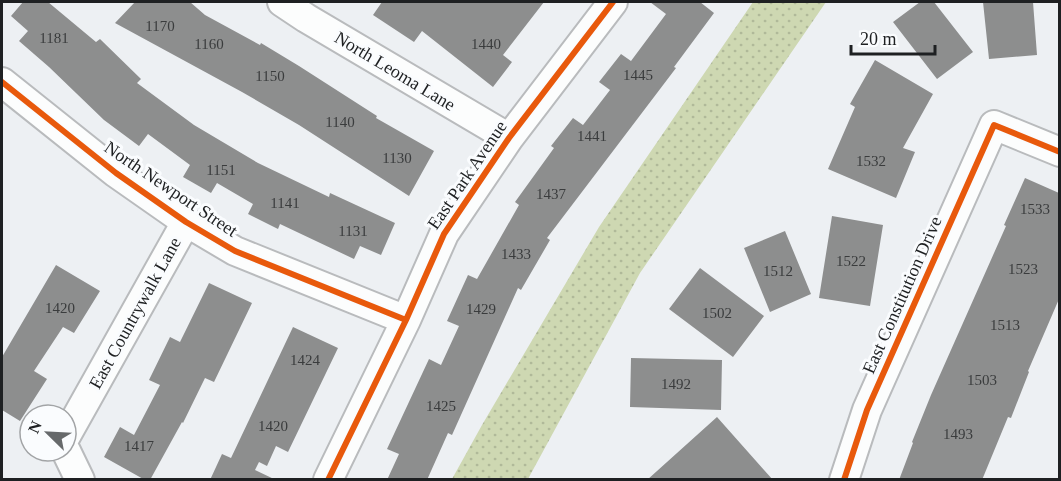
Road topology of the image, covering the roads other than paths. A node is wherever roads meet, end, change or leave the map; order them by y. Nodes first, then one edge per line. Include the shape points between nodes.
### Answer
1 (282, 2) edge
2 (613, 2) edge
3 (313, 10) edge
4 (2, 82) edge
5 (509, 138) junction
6 (1059, 152) edge
7 (186, 222) junction
8 (406, 320) junction
9 (78, 415) edge
10 (72, 463) edge
11 (80, 480) edge
12 (328, 480) edge
13 (844, 480) edge

1 - 3 street, North Leoma Lane
2 - 5 street, East Park Avenue
3 - 5 street, North Leoma Lane
4 - 7 street, North Newport Street via 116,173
5 - 8 street, East Park Avenue via 444,234
6 - 13 street, East Constitution Drive via 993,124 867,410
7 - 8 street, North Newport Street via 235,251
7 - 9 street, East Countrywalk Lane
8 - 12 street, East Park Avenue
10 - 11 street

